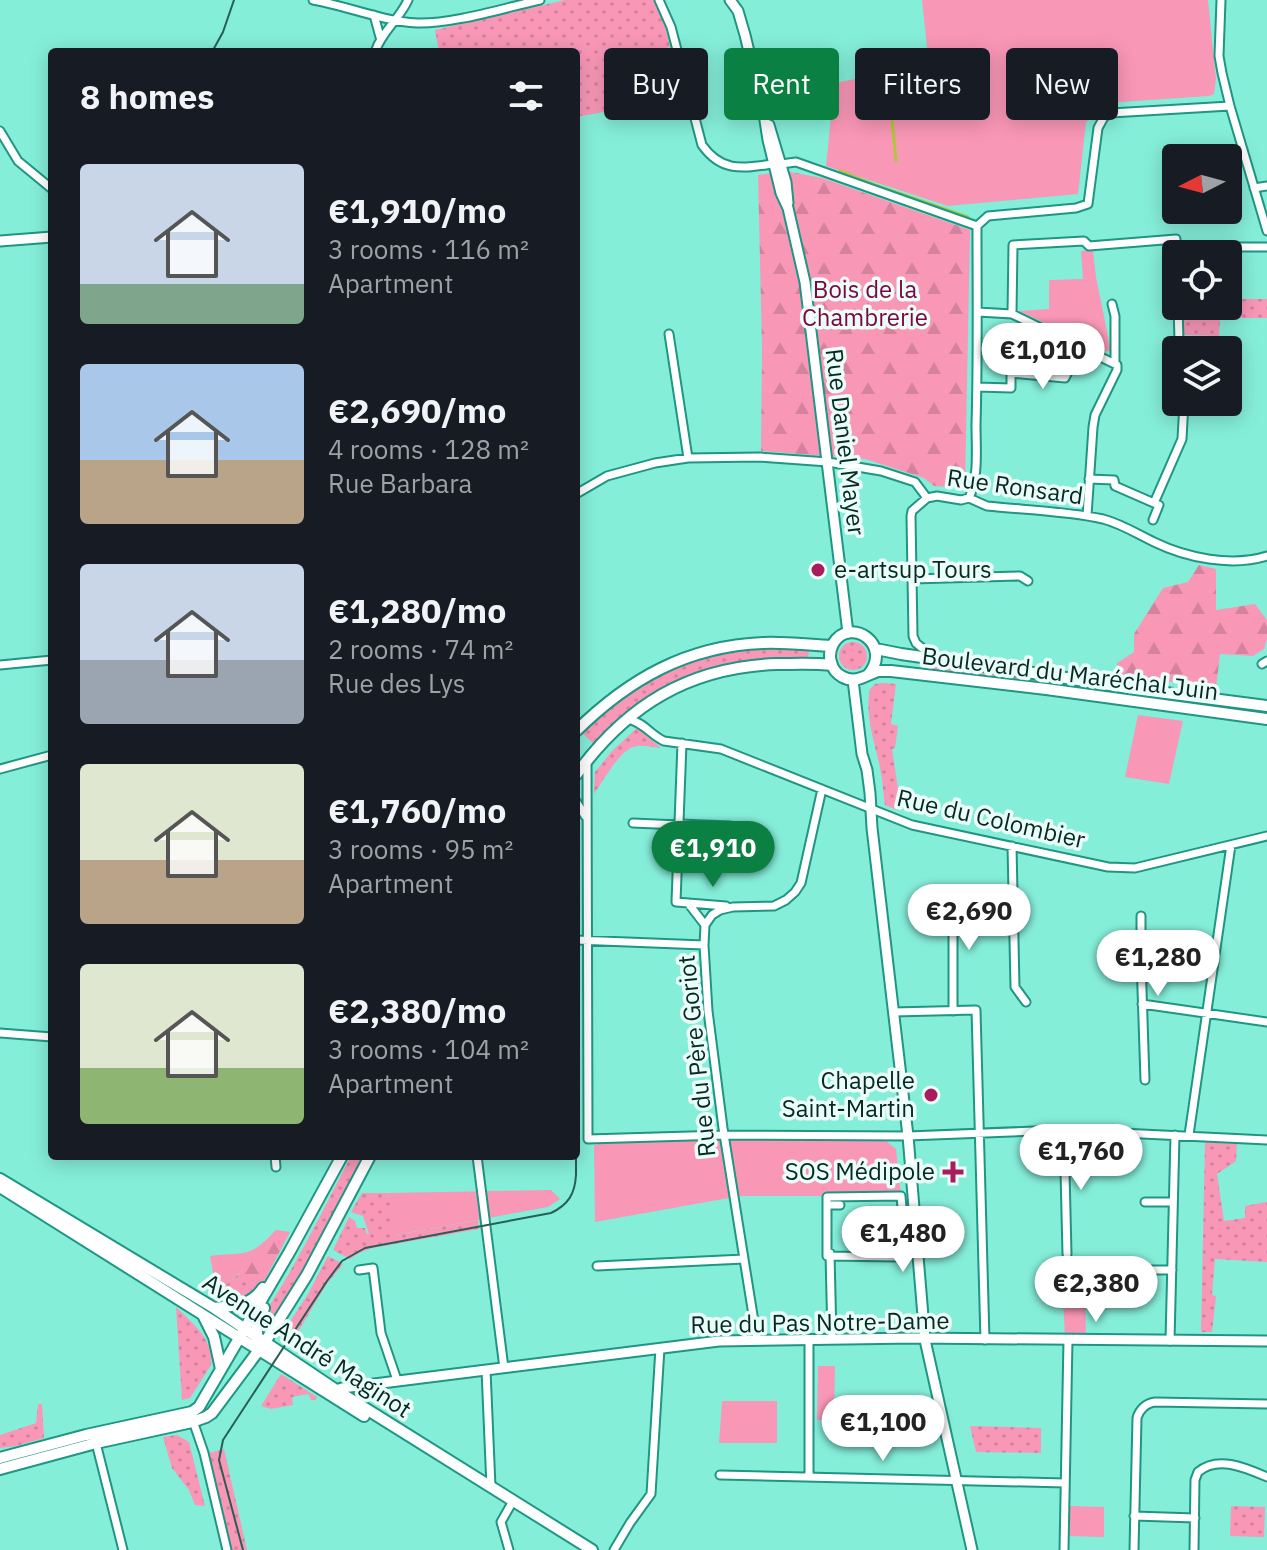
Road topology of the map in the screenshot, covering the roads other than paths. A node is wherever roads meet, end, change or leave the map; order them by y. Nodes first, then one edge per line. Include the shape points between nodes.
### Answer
1 (313, 0) edge
2 (408, 0) edge
3 (540, 0) edge
4 (659, 0) edge
5 (730, 0) edge
6 (1221, 0) edge
7 (739, 5) edge
8 (374, 15) junction
9 (395, 19) junction
10 (380, 37) junction
11 (376, 48) edge
12 (676, 48) edge
13 (1230, 106) junction
14 (694, 120) edge
15 (0, 131) edge
16 (777, 164) junction
17 (35, 174) junction
18 (48, 180) edge
19 (48, 185) edge
20 (1267, 186) edge
21 (1254, 188) junction
22 (977, 226) junction
23 (1267, 231) edge
24 (48, 236) edge
25 (1162, 240) edge
26 (0, 241) edge
27 (1267, 247) edge
28 (1242, 248) edge
29 (1112, 304) dead end
30 (978, 312) junction
31 (1012, 314) junction
32 (669, 334) dead end
33 (1081, 346) junction
34 (1115, 363) junction
35 (977, 387) junction
36 (1183, 416) edge
37 (688, 458) junction
38 (828, 462) junction
39 (1089, 479) junction
40 (580, 492) edge
41 (927, 498) junction
42 (969, 498) junction
43 (1154, 503) junction
44 (1087, 516) junction
45 (1153, 520) dead end
46 (1267, 556) edge
47 (912, 579) junction
48 (1028, 581) dead end
49 (848, 633) junction
50 (832, 646) junction
51 (922, 648) dead end
52 (876, 649) junction
53 (48, 660) edge
54 (0, 665) edge
55 (832, 665) junction
56 (868, 675) junction
57 (853, 680) junction
58 (1267, 706) edge
59 (626, 718) junction
60 (1267, 719) edge
61 (580, 727) edge
62 (682, 743) junction
63 (48, 756) edge
64 (586, 760) junction
65 (0, 769) edge
66 (580, 769) edge
67 (822, 789) junction
68 (580, 808) edge
69 (871, 809) junction
70 (586, 818) junction
71 (633, 823) dead end
72 (679, 824) junction
73 (730, 826) dead end
74 (1267, 836) edge
75 (1231, 845) junction
76 (1012, 846) junction
77 (953, 893) dead end
78 (688, 903) junction
79 (733, 907) junction
80 (1141, 916) dead end
81 (705, 925) junction
82 (580, 940) edge
83 (587, 940) junction
84 (704, 945) junction
85 (1026, 1002) dead end
86 (1142, 1004) junction
87 (953, 1011) junction
88 (893, 1012) junction
89 (1207, 1014) junction
90 (1267, 1022) edge
91 (0, 1033) edge
92 (48, 1037) edge
93 (1145, 1080) dead end
94 (1064, 1130) junction
95 (978, 1133) junction
96 (724, 1135) junction
97 (1175, 1135) junction
98 (1189, 1135) junction
99 (908, 1136) junction
100 (1267, 1140) edge
101 (275, 1160) edge
102 (332, 1160) edge
103 (339, 1160) edge
104 (368, 1160) edge
105 (478, 1160) edge
106 (276, 1167) dead end
107 (333, 1170) junction
108 (0, 1179) edge
109 (0, 1187) edge
110 (1145, 1202) dead end
111 (1173, 1202) junction
112 (290, 1251) junction
113 (1067, 1254) dead end
114 (830, 1256) junction
115 (744, 1259) junction
116 (597, 1266) dead end
117 (359, 1270) dead end
118 (1144, 1270) dead end
119 (1172, 1270) junction
120 (214, 1308) junction
121 (203, 1315) junction
122 (242, 1334) junction
123 (809, 1339) junction
124 (832, 1339) junction
125 (757, 1340) junction
126 (925, 1340) junction
127 (985, 1340) junction
128 (1068, 1340) junction
129 (1170, 1341) junction
130 (1267, 1341) edge
131 (257, 1344) junction
132 (660, 1348) junction
133 (504, 1368) junction
134 (221, 1369) junction
135 (486, 1370) junction
136 (397, 1380) junction
137 (334, 1393) junction
138 (1267, 1404) edge
139 (192, 1417) junction
140 (96, 1443) junction
141 (0, 1458) edge
142 (0, 1469) edge
143 (720, 1475) dead end
144 (809, 1477) junction
145 (1267, 1477) edge
146 (957, 1481) junction
147 (1065, 1483) junction
148 (491, 1487) junction
149 (511, 1504) junction
150 (1134, 1516) junction
151 (1195, 1518) junction
152 (123, 1550) edge
153 (227, 1550) edge
154 (509, 1550) edge
155 (579, 1550) edge
156 (592, 1550) edge
157 (614, 1550) edge
158 (972, 1550) edge
159 (1064, 1550) edge
160 (1134, 1550) edge
161 (1194, 1550) edge

1 - 8 street
2 - 9 street
3 - 9 street via 439,21
4 - 12 street
5 - 7 main road, Rue Daniel Mayer
6 - 13 street via 1219,56
7 - 16 main road, Rue Daniel Mayer
8 - 9 street
8 - 10 street
9 - 10 street
10 - 11 street
13 - 21 street
13 - 22 street via 1111,113 1098,128 1088,204 988,216
14 - 16 street via 702,145 721,163 738,168
15 - 17 street via 18,161
16 - 22 street via 796,162
16 - 38 main road, Rue Daniel Mayer via 805,282
17 - 18 street
17 - 19 street
20 - 21 street
21 - 23 street
22 - 30 street
24 - 26 main road
25 - 31 street via 1013,245
27 - 28 street
29 - 34 street
30 - 31 street
30 - 35 street
31 - 33 street
32 - 37 street
33 - 34 street
33 - 35 street via 1065,378 1011,373 1011,388
34 - 39 street via 1117,370 1094,420
35 - 42 street via 975,472
36 - 43 street via 1182,439
37 - 38 street, Rue Ronsard
37 - 40 street, Rue Ronsard via 607,476
38 - 41 street, Rue Ronsard via 907,478
38 - 49 main road, Rue Daniel Mayer
39 - 43 street via 1114,480 1115,486
39 - 44 street
41 - 42 street, Rue Ronsard
41 - 47 street via 912,511
42 - 44 street, Rue Ronsard via 987,506
43 - 45 street via 1159,505
44 - 46 street, Rue Ronsard via 1217,560
47 - 48 street via 1020,576
47 - 51 street via 913,636
49 - 50 main road
49 - 52 main road via 868,637
50 - 55 main road
50 - 61 main road via 750,644 691,657 623,690
52 - 56 main road via 876,663
52 - 58 main road, Boulevard du Maréchal Juin
53 - 54 street
55 - 57 main road via 840,676
55 - 59 main road via 762,665 715,672 677,685
56 - 57 main road
56 - 60 main road, Boulevard du Maréchal Juin via 886,671 950,677
57 - 69 main road
59 - 62 street, Rue du Colombier via 638,721 655,737
59 - 64 main road
62 - 67 street, Rue du Colombier via 721,749
62 - 72 street
63 - 65 street
64 - 66 main road
64 - 70 street
67 - 69 street, Rue du Colombier
67 - 79 street via 795,892 774,906
68 - 70 street
69 - 76 street, Rue du Colombier via 912,825
69 - 88 main road
70 - 83 street
71 - 72 street
72 - 73 street
72 - 78 street via 676,902
74 - 75 street, Rue du Colombier
75 - 76 street, Rue du Colombier via 1125,868
75 - 89 street
76 - 85 street via 1015,987
77 - 87 street
78 - 79 street
78 - 81 street
79 - 81 street, Rue du Père Goriot via 712,915
80 - 86 street
81 - 84 street, Rue du Père Goriot
82 - 83 street
83 - 84 street
83 - 96 street via 588,1139
84 - 96 street, Rue du Père Goriot
86 - 89 street
86 - 93 street
87 - 88 street
87 - 95 street via 976,1010
88 - 99 main road
89 - 90 street
89 - 98 street
91 - 92 street
94 - 95 street
94 - 97 street
94 - 113 street
95 - 99 street
95 - 127 street
96 - 99 street
96 - 115 street, Rue du Père Goriot
97 - 98 street
97 - 111 street
98 - 100 street
99 - 126 main road
101 - 106 street
102 - 107 street
103 - 107 main road
104 - 131 main road via 307,1275
105 - 133 street
107 - 112 main road
108 - 120 main road, Avenue André Maginot
109 - 121 main road, Avenue André Maginot
110 - 111 street
111 - 119 street
112 - 120 main road via 247,1304
112 - 122 main road
112 - 131 main road via 259,1317
114 - 114 street via 906,1255 901,1196 833,1202 827,1197
114 - 124 street
115 - 116 street
115 - 125 street, Rue du Père Goriot
117 - 136 street via 373,1268 381,1333
118 - 119 street
119 - 129 street
120 - 122 main road, Avenue André Maginot
121 - 122 main road, Avenue André Maginot
121 - 134 main road, Avenue André Maginot
122 - 131 main road, Avenue André Maginot
122 - 134 main road
123 - 124 main road, Rue du Pas Notre-Dame
123 - 125 main road, Rue du Pas Notre-Dame
123 - 144 street
124 - 126 main road, Rue du Pas Notre-Dame
125 - 132 main road, Rue du Pas Notre-Dame
126 - 127 main road, Rue du Pas Notre-Dame
126 - 146 main road
127 - 128 main road, Rue du Pas Notre-Dame
128 - 129 main road, Rue du Pas Notre-Dame
128 - 147 street
129 - 130 main road, Rue du Pas Notre-Dame
131 - 137 main road, Avenue André Maginot
131 - 139 main road via 212,1413
132 - 133 main road, Rue du Pas Notre-Dame
132 - 157 street via 651,1494
133 - 135 main road, Rue du Pas Notre-Dame
134 - 139 main road
135 - 136 main road, Rue du Pas Notre-Dame
135 - 148 street
136 - 137 main road, Rue du Pas Notre-Dame
137 - 148 main road, Avenue André Maginot
137 - 149 main road, Avenue André Maginot
138 - 150 street via 1148,1404 1137,1418
139 - 140 main road
139 - 141 main road via 86,1435
139 - 153 street
140 - 142 main road
140 - 152 street
143 - 144 street
144 - 146 street
145 - 151 street via 1234,1465 1205,1466 1196,1476
146 - 147 street
146 - 158 main road
147 - 159 street
148 - 149 main road, Avenue André Maginot
149 - 154 street via 501,1522
149 - 155 main road, Avenue André Maginot
149 - 156 main road, Avenue André Maginot
150 - 151 street
150 - 160 street
151 - 161 street

